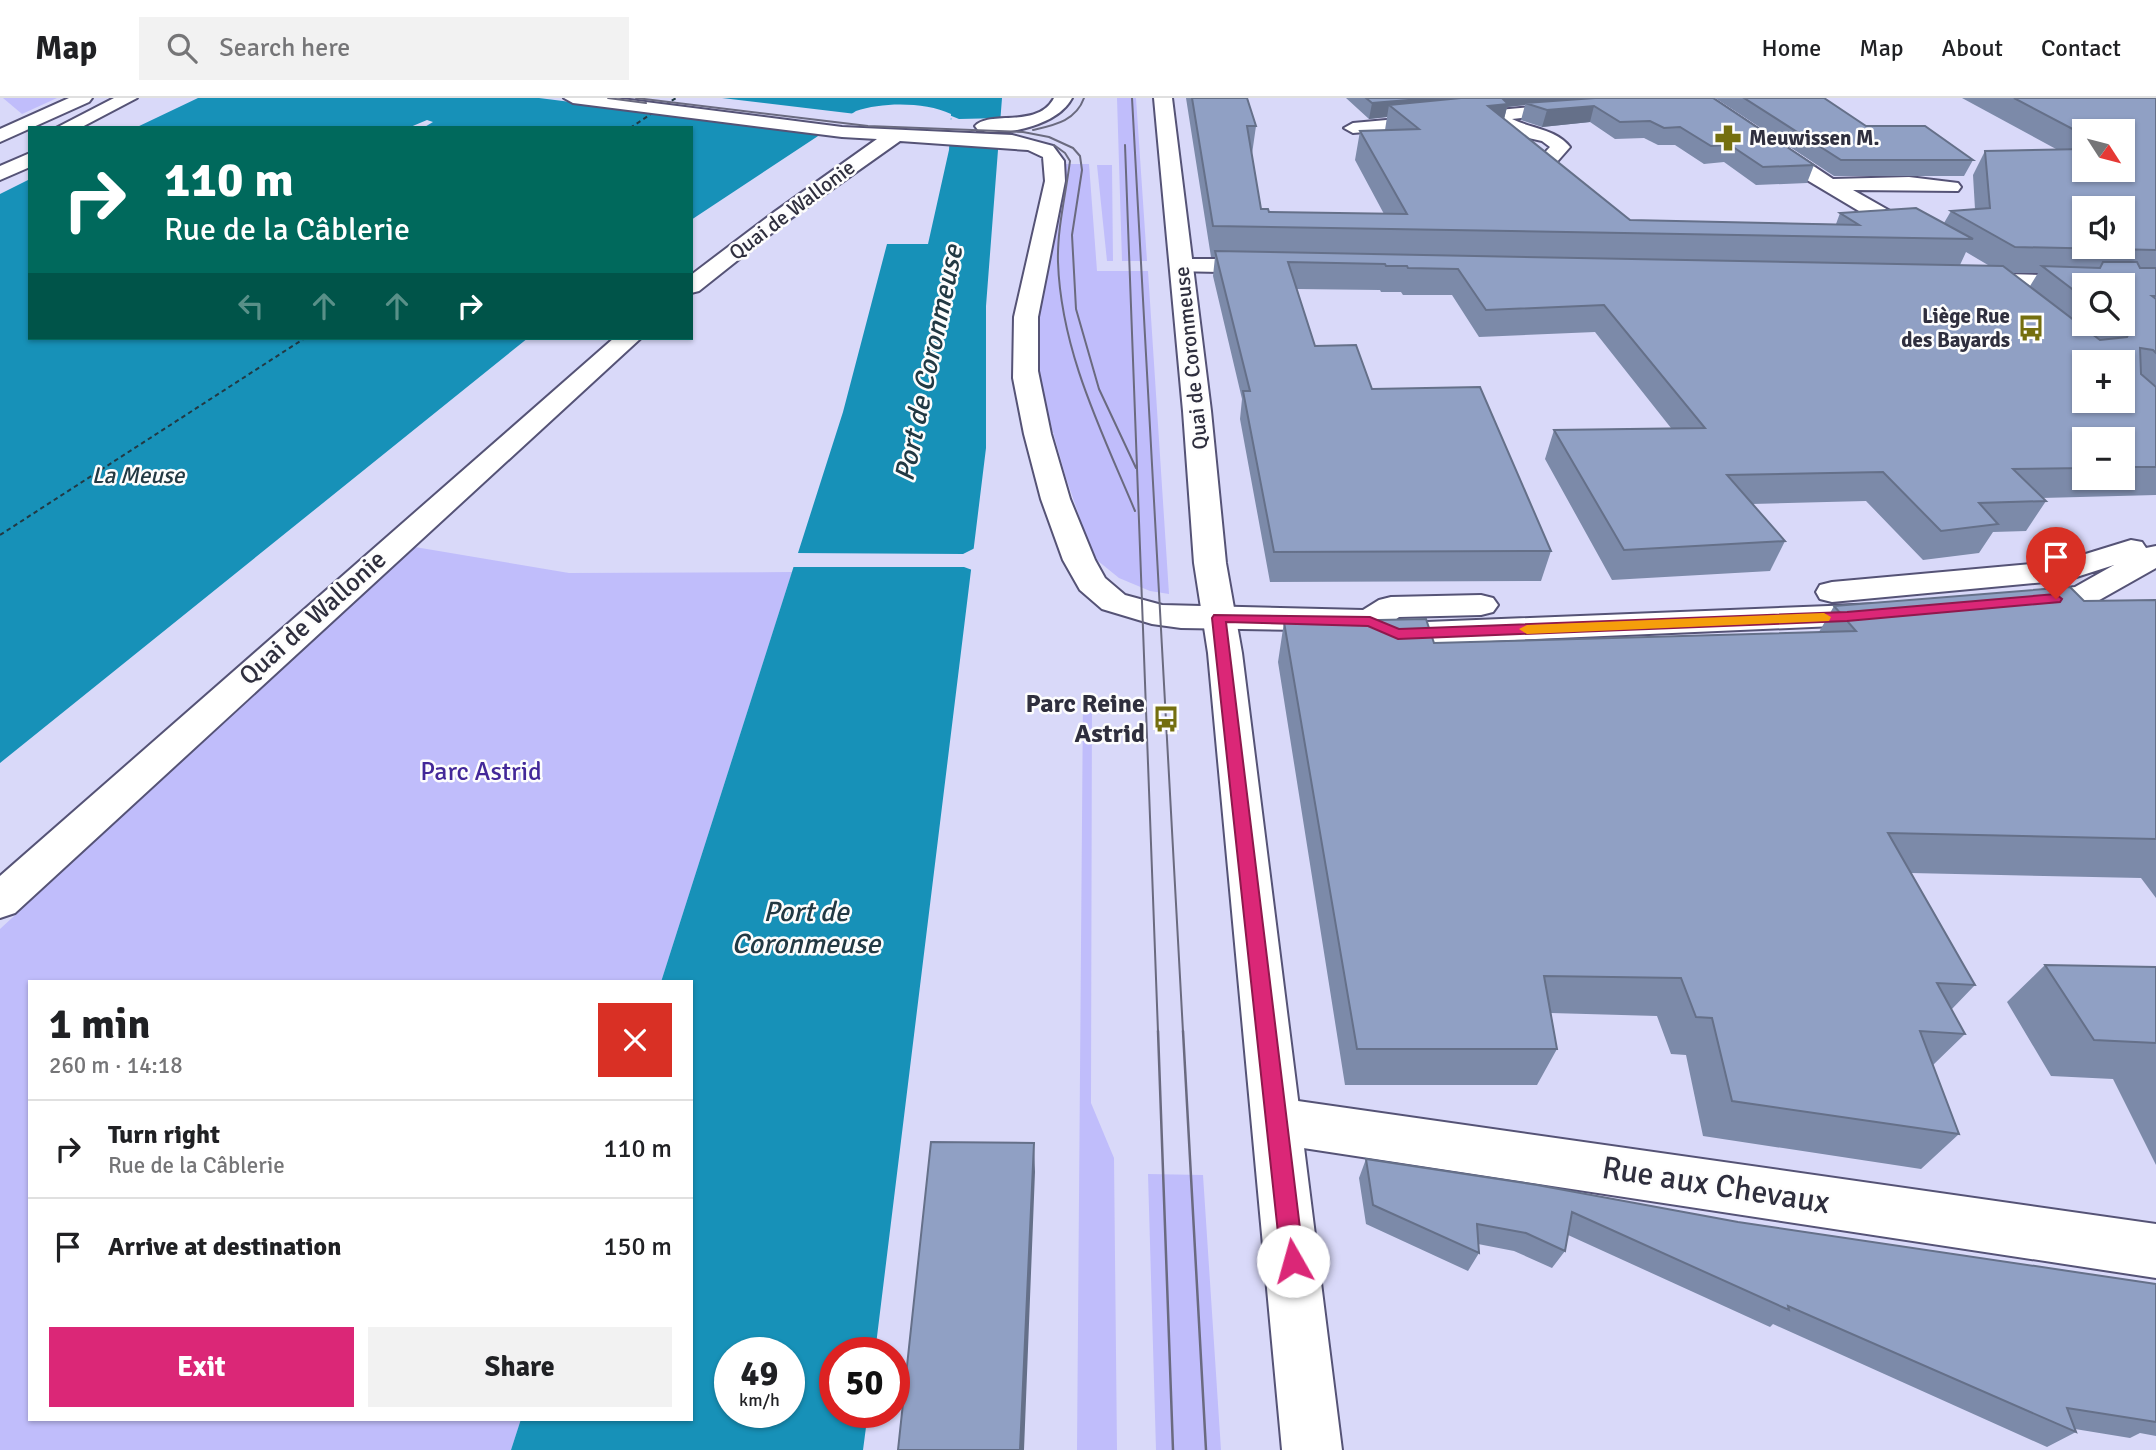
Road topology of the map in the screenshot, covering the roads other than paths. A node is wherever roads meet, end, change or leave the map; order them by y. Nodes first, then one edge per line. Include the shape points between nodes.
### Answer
1 (83, 98) edge
2 (112, 98) edge
3 (573, 98) edge
4 (669, 98) edge
5 (1063, 98) edge
6 (1163, 98) edge
7 (1539, 98) edge
8 (1695, 99) edge
9 (137, 101) edge
10 (1588, 107) edge
11 (1560, 109) junction
12 (1490, 114) junction
13 (52, 126) edge
14 (70, 126) edge
15 (96, 126) edge
16 (850, 127) junction
17 (1353, 128) dead end
18 (938, 132) junction
19 (1008, 132) junction
20 (0, 136) edge
21 (894, 136) junction
22 (28, 137) edge
23 (28, 145) edge
24 (0, 150) edge
25 (0, 159) edge
26 (28, 160) edge
27 (0, 174) edge
28 (1829, 185) junction
29 (1951, 187) dead end
30 (1587, 200) edge
31 (1940, 249) edge
32 (1181, 266) junction
33 (1291, 267) edge
34 (1957, 271) edge
35 (1994, 281) junction
36 (693, 284) edge
37 (2156, 285) edge
38 (2024, 304) edge
39 (627, 340) edge
40 (2156, 541) edge
41 (2156, 555) edge
42 (1219, 618) junction
43 (1370, 621) junction
44 (0, 901) edge
45 (1277, 1121) junction
46 (2156, 1251) edge
47 (1317, 1449) edge

1 - 20 street
2 - 13 street
3 - 16 street
4 - 16 street
5 - 19 street via 1051,113
6 - 32 street, Quai de Coronmeuse
7 - 11 street
8 - 28 street
9 - 14 street
9 - 15 street
10 - 11 street
11 - 12 street
12 - 17 street
12 - 30 street via 1521,131 1548,137 1561,147 1545,163
16 - 18 street
16 - 21 street
18 - 19 street
18 - 21 street
19 - 42 street via 1043,148 1057,164 1027,308 1025,366 1042,451 1076,557 1094,588 1120,605 1152,614
21 - 36 street, Quai de Wallonie
22 - 24 street
23 - 25 street
26 - 27 street
28 - 29 street
28 - 31 street
32 - 33 street
32 - 42 street, Quai de Coronmeuse
34 - 35 street
35 - 37 street
35 - 38 street
39 - 44 street, Quai de Wallonie
40 - 43 street via 2067,570 1749,600 1391,607
41 - 43 street via 2082,596 1888,613 1398,634
42 - 43 street
42 - 45 street, Quai de Coronmeuse
45 - 46 street, Rue aux Chevaux
45 - 47 street, Quai de Coronmeuse

